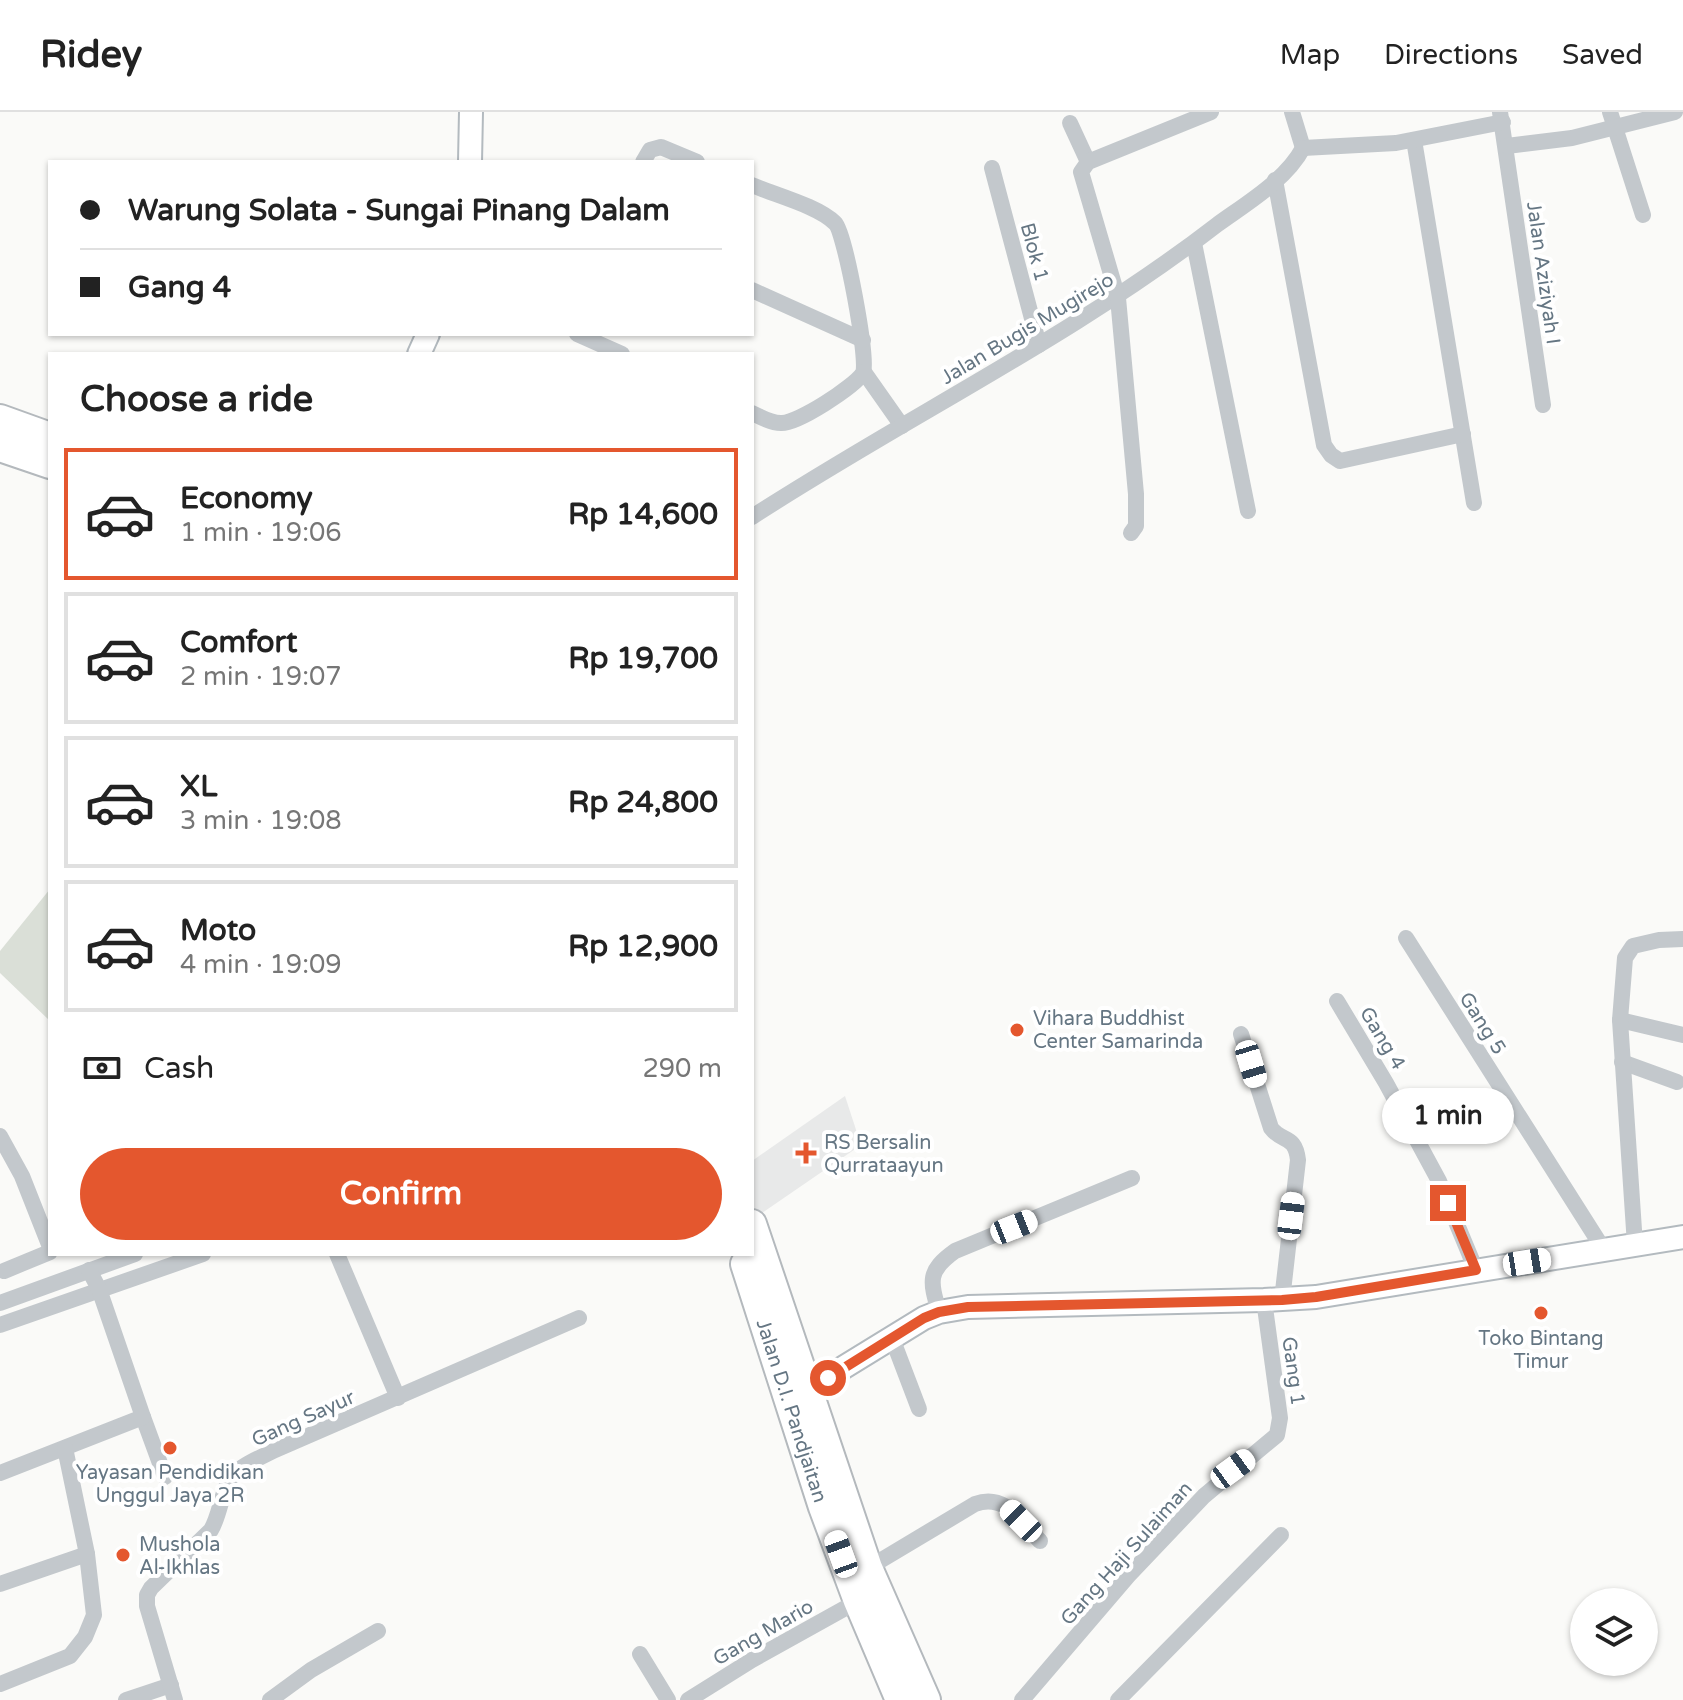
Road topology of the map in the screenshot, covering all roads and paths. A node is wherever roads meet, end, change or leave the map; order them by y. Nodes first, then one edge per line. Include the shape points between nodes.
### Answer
1 (471, 112) edge
2 (1211, 112) edge
3 (1292, 112) edge
4 (1675, 112) edge
5 (1501, 117) edge
6 (1612, 120) edge
7 (1070, 123) dead end
8 (1414, 140) junction
9 (1507, 146) junction
10 (1303, 148) junction
11 (470, 160) edge
12 (644, 160) edge
13 (692, 160) edge
14 (992, 168) dead end
15 (1084, 169) junction
16 (1275, 180) junction
17 (754, 186) edge
18 (1643, 215) dead end
19 (1194, 243) junction
20 (754, 291) edge
21 (1118, 298) junction
22 (582, 336) edge
23 (863, 340) junction
24 (1039, 345) junction
25 (618, 352) edge
26 (864, 372) junction
27 (1543, 405) dead end
28 (754, 414) edge
29 (0, 419) edge
30 (902, 426) junction
31 (1463, 434) junction
32 (48, 436) edge
33 (0, 447) edge
34 (48, 463) edge
35 (1474, 503) dead end
36 (1248, 511) dead end
37 (754, 516) edge
38 (1131, 533) dead end
39 (1406, 938) dead end
40 (1683, 939) edge
41 (1337, 1001) dead end
42 (1620, 1020) junction
43 (1241, 1034) dead end
44 (1683, 1035) edge
45 (1622, 1062) junction
46 (1677, 1082) dead end
47 (0, 1136) edge
48 (1132, 1178) dead end
49 (754, 1231) edge
50 (1683, 1237) edge
51 (48, 1245) edge
52 (1635, 1245) junction
53 (1604, 1250) junction
54 (48, 1251) edge
55 (129, 1256) edge
56 (197, 1256) edge
57 (338, 1256) edge
58 (743, 1256) edge
59 (89, 1270) junction
60 (1476, 1270) junction
61 (4, 1271) dead end
62 (99, 1289) junction
63 (1273, 1300) junction
64 (0, 1303) edge
65 (939, 1312) junction
66 (579, 1318) dead end
67 (0, 1325) edge
68 (892, 1338) junction
69 (798, 1396) junction
70 (398, 1398) junction
71 (919, 1409) dead end
72 (143, 1417) junction
73 (1269, 1443) joint
74 (65, 1448) junction
75 (0, 1473) edge
76 (165, 1477) dead end
77 (1281, 1535) dead end
78 (1040, 1541) dead end
79 (87, 1554) junction
80 (868, 1568) junction
81 (0, 1584) edge
82 (858, 1601) junction
83 (378, 1631) dead end
84 (640, 1654) dead end
85 (0, 1684) edge
86 (173, 1692) edge
87 (272, 1699) edge
88 (126, 1700) edge
89 (668, 1700) edge
90 (688, 1700) edge
91 (900, 1700) edge
92 (926, 1700) edge
93 (1022, 1700) edge
94 (1118, 1700) edge

1 - 11 street
2 - 15 street
3 - 10 street
4 - 6 street
5 - 8 street
5 - 9 street, Jalan Aziziyah I
6 - 9 street via 1539,144
6 - 18 street
7 - 15 street
8 - 10 street
8 - 31 street
9 - 27 street, Jalan Aziziyah I
10 - 16 street, Jalan Bugis Mugirejo
12 - 13 street via 650,150 661,147
14 - 24 street, Blok 1
15 - 21 street
16 - 19 street, Jalan Bugis Mugirejo
16 - 31 street via 1327,451 1340,461
17 - 23 street via 827,216 840,229
19 - 21 street, Jalan Bugis Mugirejo
19 - 36 street
20 - 23 street
21 - 24 street, Jalan Bugis Mugirejo
21 - 38 street via 1136,494 1136,526
22 - 25 street
23 - 26 street
24 - 30 street, Jalan Bugis Mugirejo
26 - 28 street via 792,422 773,423
26 - 30 street
29 - 32 highway
30 - 37 street, Jalan Bugis Mugirejo
31 - 35 street
33 - 34 highway
39 - 53 street, Gang 5
40 - 42 street via 1633,946 1625,958
41 - 60 street, Gang 4 via 1439,1181
42 - 44 street
42 - 45 street
43 - 63 street, Gang 1 via 1271,1128 1292,1141 1298,1160
45 - 46 street
45 - 52 street
47 - 51 street
48 - 65 street via 955,1251 932,1272
49 - 69 highway
50 - 52 street
52 - 53 street
53 - 60 street
54 - 61 street
55 - 59 street
56 - 62 street
57 - 70 street
58 - 69 highway, Jalan D.I. Pandjaitan
59 - 62 street
59 - 64 street
60 - 63 street
62 - 67 street
62 - 72 street
63 - 65 street
63 - 73 street, Gang 1 via 1280,1418 1277,1435
65 - 68 street
66 - 70 street
68 - 69 street
68 - 71 street
69 - 80 highway, Jalan D.I. Pandjaitan
69 - 82 highway, Jalan D.I. Pandjaitan via 823,1507
70 - 86 street, Gang Sayur via 273,1451 233,1476 211,1530 147,1595
72 - 74 street
72 - 76 street
73 - 93 street, Gang Haji Sulaiman via 1204,1496
74 - 75 street
74 - 79 street
77 - 94 street
78 - 80 street via 1001,1502 988,1500
79 - 81 street
79 - 85 street via 94,1615 85,1637 70,1656
80 - 92 highway, Jalan D.I. Pandjaitan
82 - 90 street, Gang Mario
82 - 91 highway, Jalan D.I. Pandjaitan
83 - 87 street
84 - 89 street
86 - 88 street

